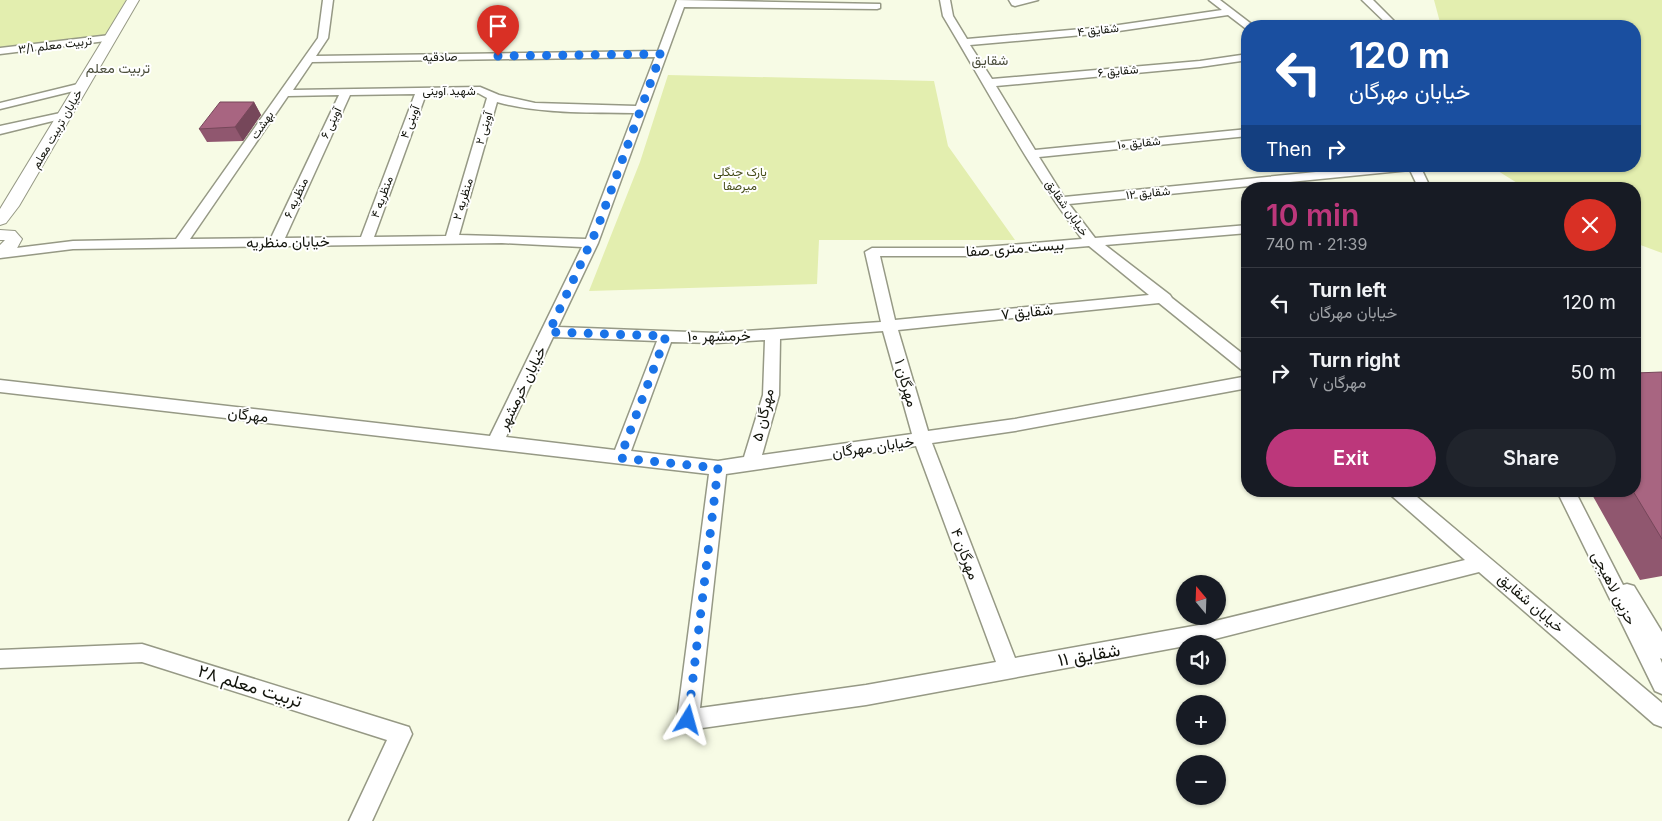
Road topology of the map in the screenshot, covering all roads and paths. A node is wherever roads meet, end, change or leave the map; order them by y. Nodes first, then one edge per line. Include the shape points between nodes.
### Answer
1 (133, 0) edge
2 (328, 0) edge
3 (945, 0) edge
4 (1033, 0) edge
5 (1214, 0) edge
6 (1367, 0) edge
7 (1015, 1) edge
8 (682, 2) edge
9 (875, 3) edge
10 (1230, 12) junction
11 (1241, 20) edge
12 (1388, 20) edge
13 (110, 38) junction
14 (964, 42) junction
15 (0, 51) edge
16 (661, 54) junction
17 (1241, 58) edge
18 (308, 59) junction
19 (989, 83) junction
20 (82, 86) junction
21 (422, 91) junction
22 (284, 92) junction
23 (346, 92) junction
24 (492, 98) junction
25 (0, 106) edge
26 (641, 110) junction
27 (65, 115) junction
28 (0, 130) edge
29 (1241, 133) edge
30 (398, 152) joint
31 (316, 154) joint
32 (1032, 154) junction
33 (475, 157) joint
34 (1358, 172) edge
35 (1255, 182) edge
36 (1241, 183) edge
37 (1060, 201) junction
38 (12, 206) junction
39 (0, 220) edge
40 (597, 229) junction
41 (1241, 230) edge
42 (7, 236) edge
43 (502, 239) junction
44 (451, 240) junction
45 (366, 241) junction
46 (276, 242) junction
47 (1091, 242) junction
48 (591, 243) junction
49 (180, 244) junction
50 (73, 245) junction
51 (872, 252) joint
52 (0, 253) edge
53 (1165, 298) junction
54 (889, 326) junction
55 (549, 332) junction
56 (773, 334) junction
57 (666, 336) junction
58 (1241, 361) edge
59 (1241, 383) edge
60 (0, 386) edge
61 (922, 440) junction
62 (495, 442) junction
63 (620, 458) junction
64 (751, 464) junction
65 (718, 468) junction
66 (1405, 497) edge
67 (1569, 497) edge
68 (1578, 497) edge
69 (1484, 563) junction
70 (1662, 650) edge
71 (0, 659) edge
72 (1009, 669) junction
73 (1662, 684) edge
74 (1662, 717) edge
75 (360, 821) edge

1 - 13 main road, خیابان تربیت معلم
2 - 18 street, بهشت via 323,38
3 - 14 street, خیابان شقایق via 948,16
4 - 7 street
5 - 10 street
6 - 12 street
8 - 9 street
8 - 16 street, خیابان خرمشهر
10 - 11 street
10 - 14 street, شقایق ۴ via 1105,30
13 - 15 street, تربیت معلم ۳/۱
13 - 20 main road, خیابان تربیت معلم
14 - 19 street, خیابان شقایق
16 - 18 street, صادقیه
16 - 26 street, خیابان خرمشهر
17 - 19 street, شقایق ۶
18 - 22 street, بهشت
19 - 32 street, خیابان شقایق
20 - 25 street
20 - 27 main road, خیابان تربیت معلم
21 - 23 street, شهید آوینی
21 - 24 street, شهید آوینی via 480,90
21 - 30 street, آوینی ۴
22 - 23 street, شهید آوینی
22 - 49 street, بهشت
23 - 31 street, آوینی ۶
24 - 26 street, شهید آوینی via 521,106
24 - 33 street, آوینی ۲
26 - 40 street, خیابان خرمشهر
27 - 28 street
27 - 38 main road, خیابان تربیت معلم
29 - 32 street, شقایق ۱۰
30 - 45 street, منظریه ۴
31 - 46 street, منظریه ۶
32 - 37 street, خیابان شقایق
33 - 44 street, منظریه ۲
34 - 35 street, شقایق ۱۲
36 - 37 street, شقایق ۱۲
37 - 47 street, خیابان شقایق
38 - 39 main road
38 - 42 main road
40 - 43 street, خیابان منظریه
40 - 48 street, خیابان خرمشهر
41 - 47 street, بیست متری صفا
42 - 50 street
42 - 52 main road via 10,246
43 - 44 street, خیابان منظریه
43 - 48 street
44 - 45 street, خیابان منظریه
45 - 46 street, خیابان منظریه
46 - 49 street, خیابان منظریه
47 - 51 street, بیست متری صفا via 972,252
47 - 53 street, خیابان شقایق
48 - 55 street, خیابان خرمشهر
49 - 50 street, خیابان منظریه
50 - 52 street
51 - 54 street, مهرگان ۱
53 - 54 street, شقایق ۷
53 - 58 street, خیابان شقایق
54 - 56 street, خرمشهر ۱۰
54 - 61 street, مهرگان ۱
55 - 57 street, خرمشهر ۱۰
55 - 62 street, خیابان خرمشهر
56 - 57 street, خرمشهر ۱۰ via 716,338
56 - 64 street, مهرگان ۵ via 770,395
57 - 63 street
59 - 61 street, خیابان مهرگان
60 - 62 street, مهرگان
61 - 64 street, خیابان مهرگان
61 - 72 street, مهرگان ۴
62 - 63 street, خیابان مهرگان
63 - 65 street, خیابان مهرگان
64 - 65 street, خیابان مهرگان
65 - 72 street, شقایق ۱۱ via 688,720 866,695
66 - 69 street, خیابان شقایق
67 - 73 street, حزین لاهیجی
68 - 70 street, حزین لاهیجی via 1624,587
69 - 72 street, شقایق ۱۱ via 1199,634
69 - 74 street, خیابان شقایق
71 - 75 street, تربیت معلم ۲۸ via 142,653 401,734

